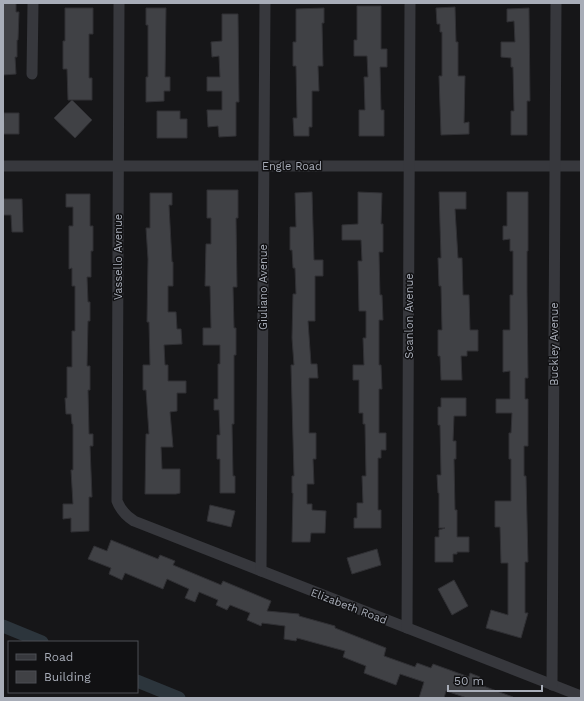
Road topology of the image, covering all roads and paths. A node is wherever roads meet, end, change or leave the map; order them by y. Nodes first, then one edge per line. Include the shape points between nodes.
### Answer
1 (33, 3) edge
2 (119, 3) edge
3 (265, 3) edge
4 (410, 3) edge
5 (556, 3) edge
6 (32, 74) dead end
7 (3, 166) edge
8 (118, 166) junction
9 (264, 166) junction
10 (409, 166) junction
11 (555, 166) junction
12 (581, 166) edge
13 (121, 510) joint
14 (261, 571) junction
15 (407, 628) junction
16 (552, 685) junction
17 (581, 696) edge

1 - 6 street
2 - 8 street, Vassello Avenue
3 - 9 street, Giuliano Avenue
4 - 10 street, Scanlon Avenue
5 - 11 street, Buckley Avenue
7 - 8 street, Engle Road
8 - 9 street, Engle Road
8 - 13 street, Vassello Avenue via 117,501
9 - 10 street, Engle Road
9 - 14 street, Giuliano Avenue
10 - 11 street, Engle Road
10 - 15 street, Scanlon Avenue
11 - 12 street, Engle Road
11 - 16 street, Buckley Avenue
13 - 14 street, Elizabeth Road via 134,522
14 - 15 street, Elizabeth Road
15 - 16 street, Elizabeth Road
16 - 17 street, Elizabeth Road

